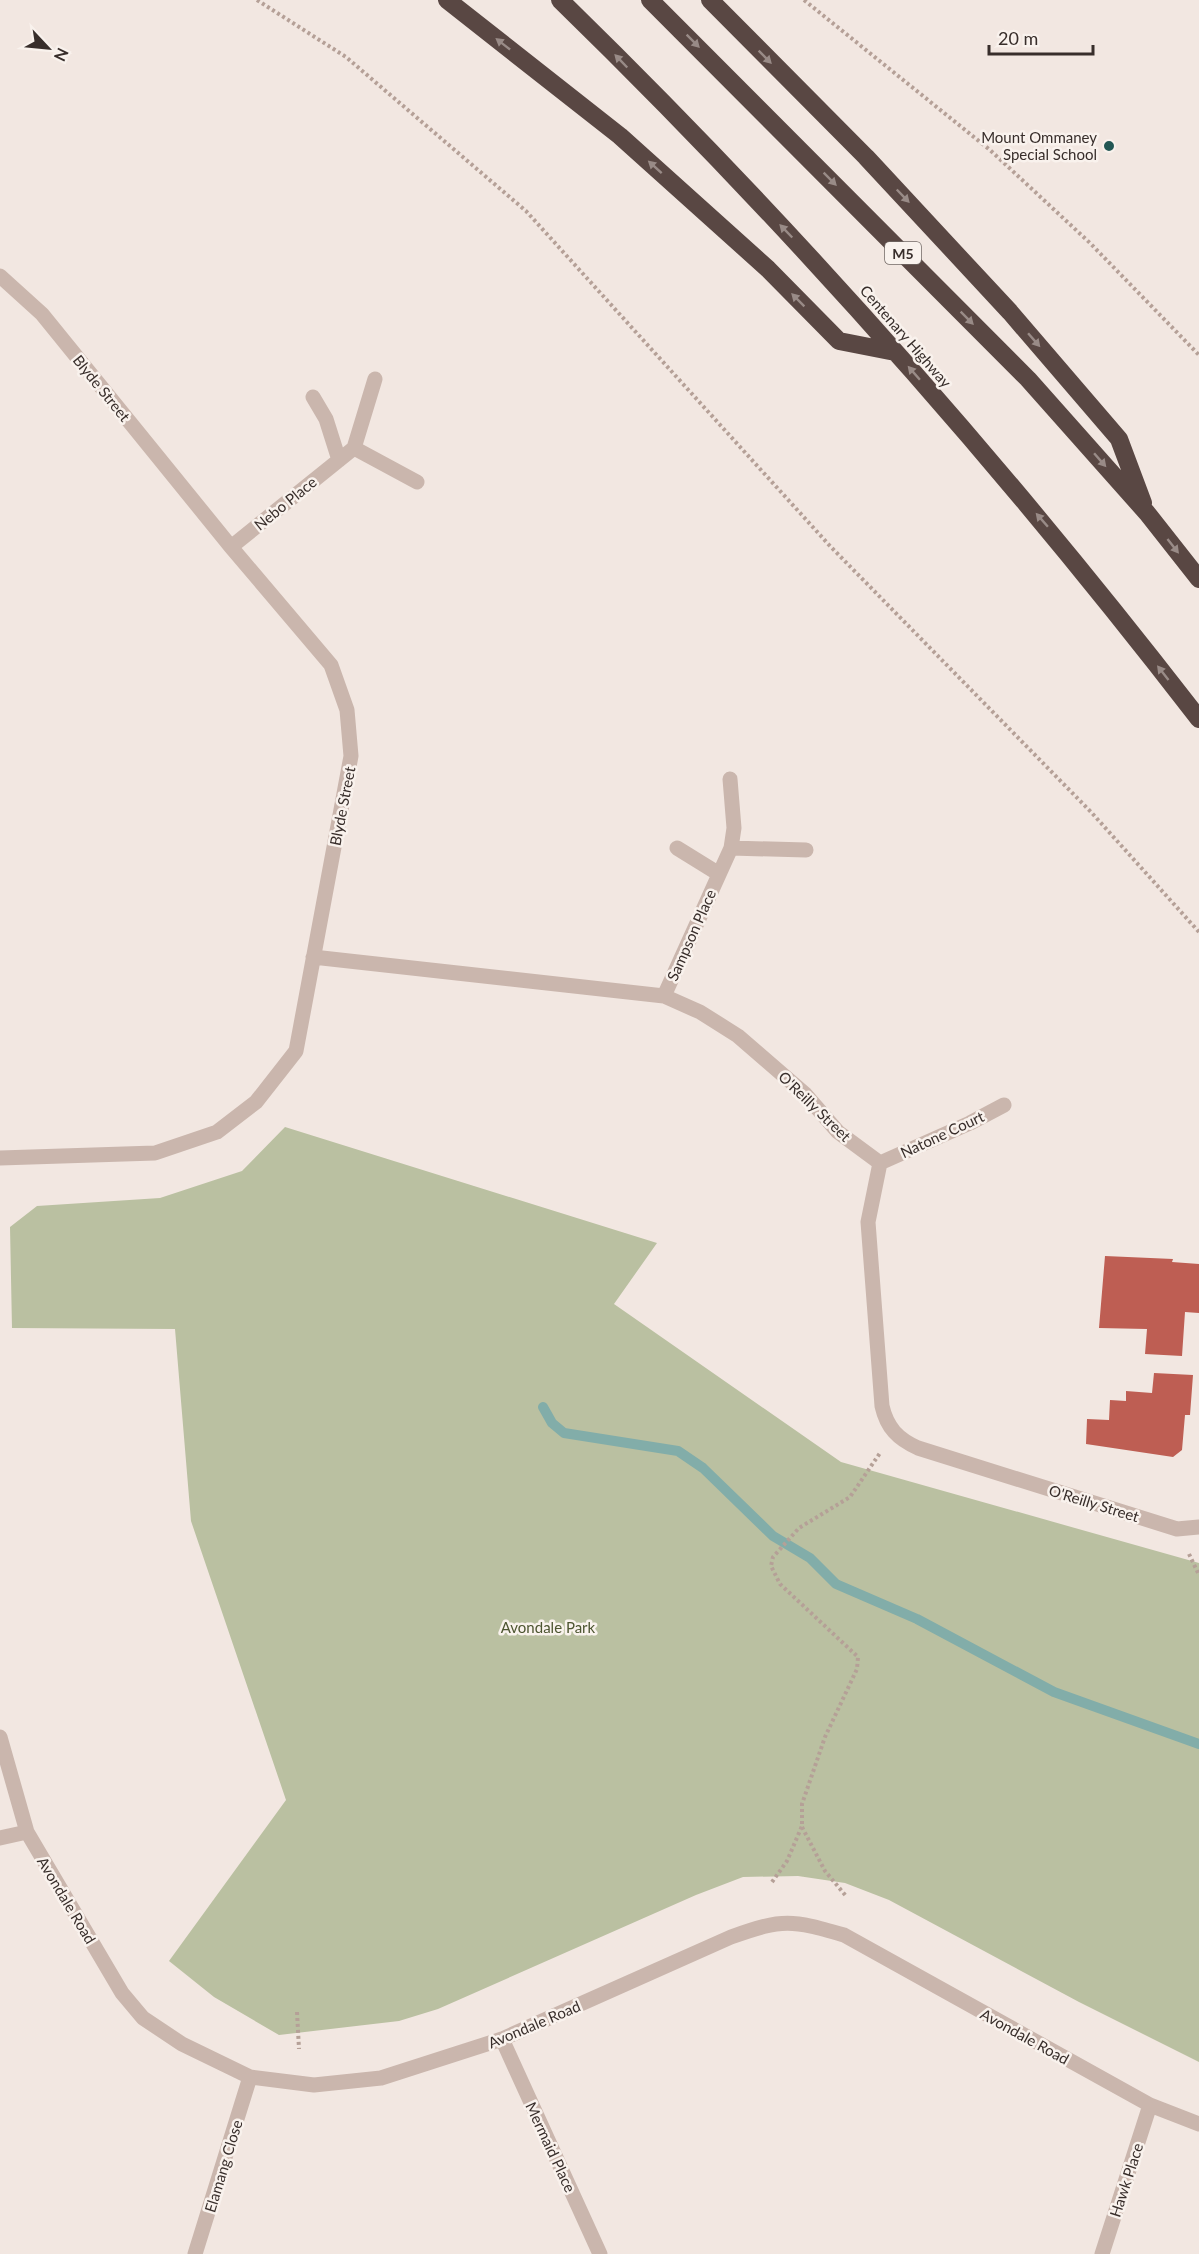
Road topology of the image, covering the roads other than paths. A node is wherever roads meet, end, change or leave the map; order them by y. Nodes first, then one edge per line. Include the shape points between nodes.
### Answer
1 (447, 0) edge
2 (560, 0) edge
3 (650, 0) edge
4 (710, 0) edge
5 (0, 276) edge
6 (895, 352) junction
7 (375, 379) dead end
8 (313, 397) dead end
9 (354, 448) junction
10 (339, 460) junction
11 (417, 482) dead end
12 (1146, 513) junction
13 (231, 547) junction
14 (1199, 579) edge
15 (1199, 719) edge
16 (730, 779) dead end
17 (677, 848) dead end
18 (731, 848) junction
19 (806, 850) dead end
20 (719, 874) junction
21 (313, 957) junction
22 (664, 996) junction
23 (1004, 1105) dead end
24 (0, 1158) edge
25 (880, 1162) junction
26 (1199, 1527) edge
27 (0, 1737) edge
28 (27, 1832) junction
29 (0, 1839) edge
30 (502, 2039) junction
31 (250, 2077) junction
32 (1150, 2105) junction
33 (1199, 2124) edge
34 (195, 2254) edge
35 (600, 2254) edge
36 (1102, 2254) edge

6 -> 1 highway via 839,341 768,269 620,136
6 -> 2 highway, Centenary Highway via 832,278
3 -> 12 highway, M5 via 1028,379
4 -> 12 highway via 928,222 1119,439
5 - 13 street, Blyde Street via 42,315
15 -> 6 highway, Centenary Highway via 1050,530
7 - 9 street
8 - 10 street via 330,427
9 - 10 street, Nebo Place
9 - 11 street
10 - 13 street, Nebo Place
12 -> 14 highway, M5
13 - 21 street, Blyde Street via 331,664 347,710 351,756
16 - 18 street, Sampson Place via 734,828
17 - 20 street, Sampson Place
18 - 19 street
18 - 20 street, Sampson Place
20 - 22 street, Sampson Place
21 - 22 street, O'Reilly Street
21 - 24 street, Blyde Street via 296,1051 256,1102 217,1132 155,1153
22 - 25 street, O'Reilly Street via 700,1012 738,1036 805,1094 838,1132
23 - 25 street, Natone Court
25 - 26 street, O'Reilly Street via 868,1222 882,1406 893,1433 918,1448 1177,1529
27 - 28 street, Avondale Road
28 - 29 street
28 - 31 street, Avondale Road via 122,1993 143,2018 182,2044
30 - 31 street, Avondale Road via 381,2079 314,2085
30 - 32 street, Avondale Road via 731,1937 766,1924 794,1921 844,1935
30 - 35 street, Mermaid Place
31 - 34 street, Elamang Close
32 - 33 street, Avondale Road
32 - 36 street, Hawk Place

